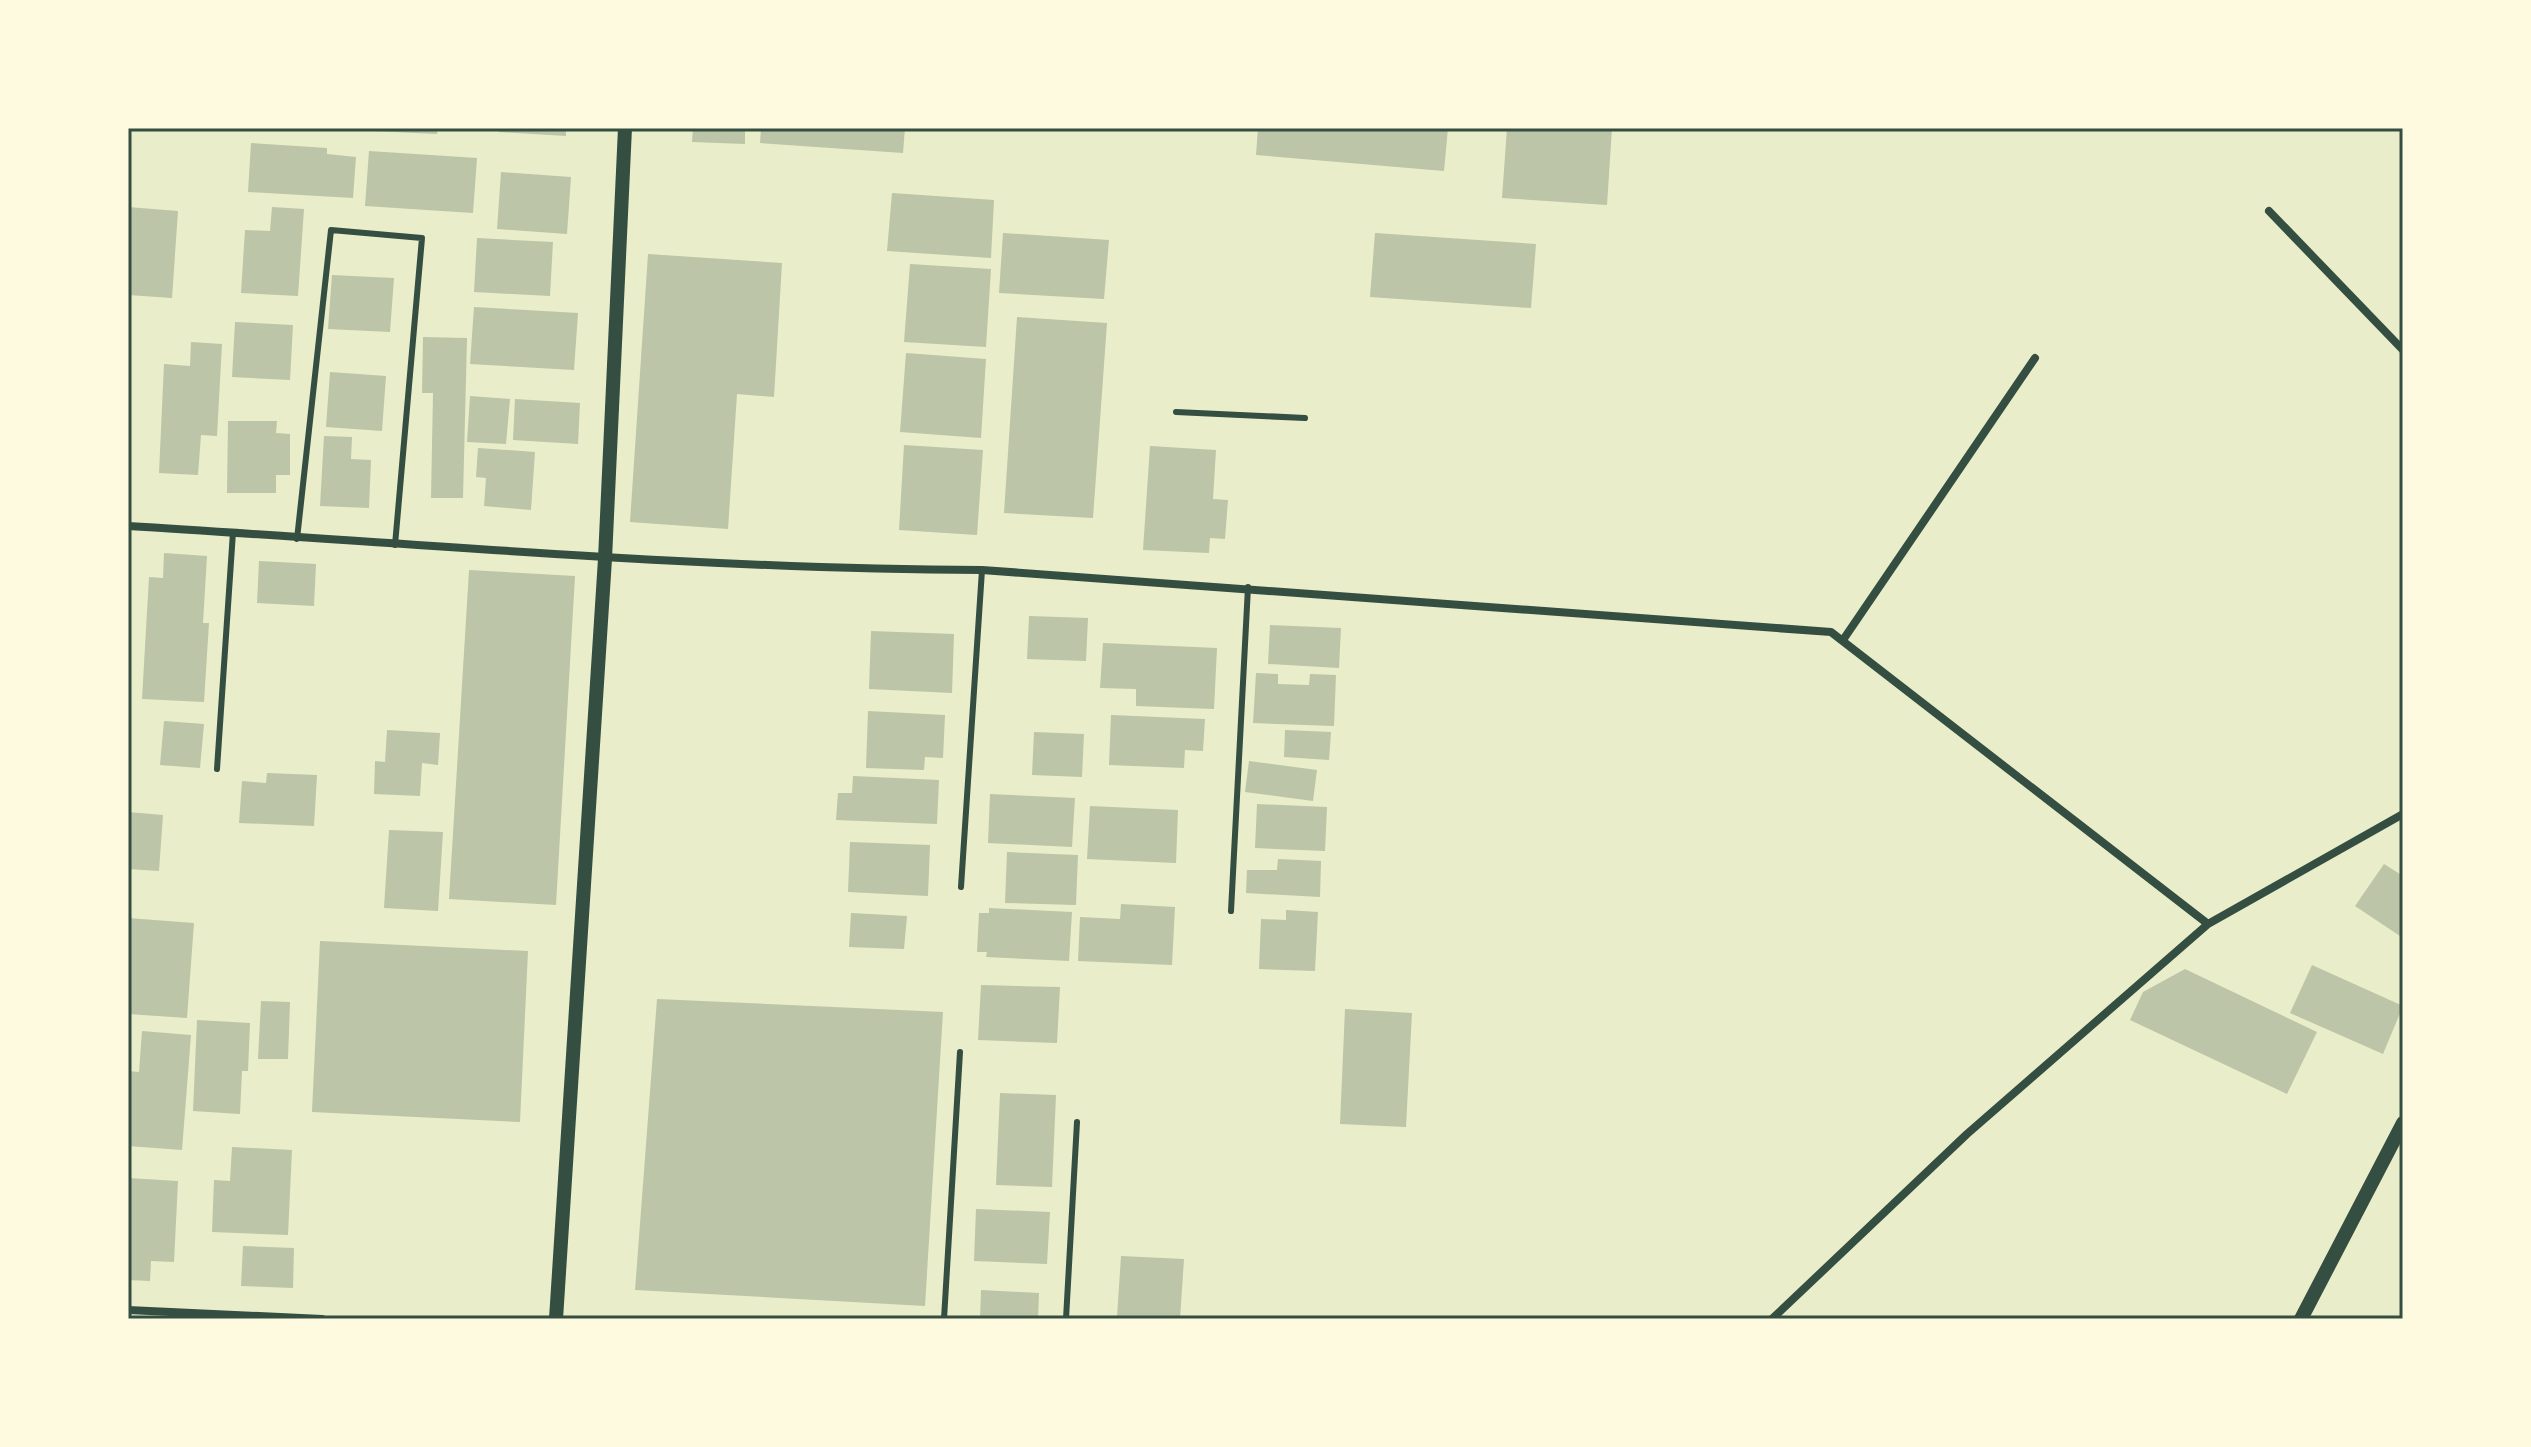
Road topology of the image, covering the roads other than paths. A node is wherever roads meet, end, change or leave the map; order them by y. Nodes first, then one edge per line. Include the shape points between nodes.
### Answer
1 (625, 128) edge
2 (2269, 211) dead end
3 (2403, 350) edge
4 (2035, 358) dead end
5 (1176, 412) dead end
6 (1305, 418) dead end
7 (128, 526) edge
8 (233, 532) junction
9 (297, 539) junction
10 (395, 545) junction
11 (605, 559) junction
12 (982, 570) junction
13 (1248, 587) junction
14 (1843, 640) junction
15 (217, 769) dead end
16 (2403, 814) edge
17 (961, 887) dead end
18 (1231, 911) dead end
19 (2208, 924) junction
20 (960, 1052) dead end
21 (1077, 1122) dead end
22 (2403, 1123) edge
23 (128, 1310) edge
24 (322, 1319) edge
25 (556, 1319) edge
26 (944, 1319) edge
27 (1066, 1319) edge
28 (1772, 1319) edge
29 (2301, 1319) edge

1 - 11 street
2 - 3 street
4 - 14 street
5 - 6 lane
7 - 8 street
8 - 9 street
8 - 15 lane
9 - 10 street
9 - 10 lane via 331,230 422,238
10 - 11 street
11 - 12 street
11 - 25 street
12 - 13 street
12 - 17 lane
13 - 14 street via 1831,632
13 - 18 lane
14 - 19 street
16 - 19 street
19 - 28 street via 1967,1134
20 - 26 lane
21 - 27 lane
22 - 29 street
23 - 24 street

